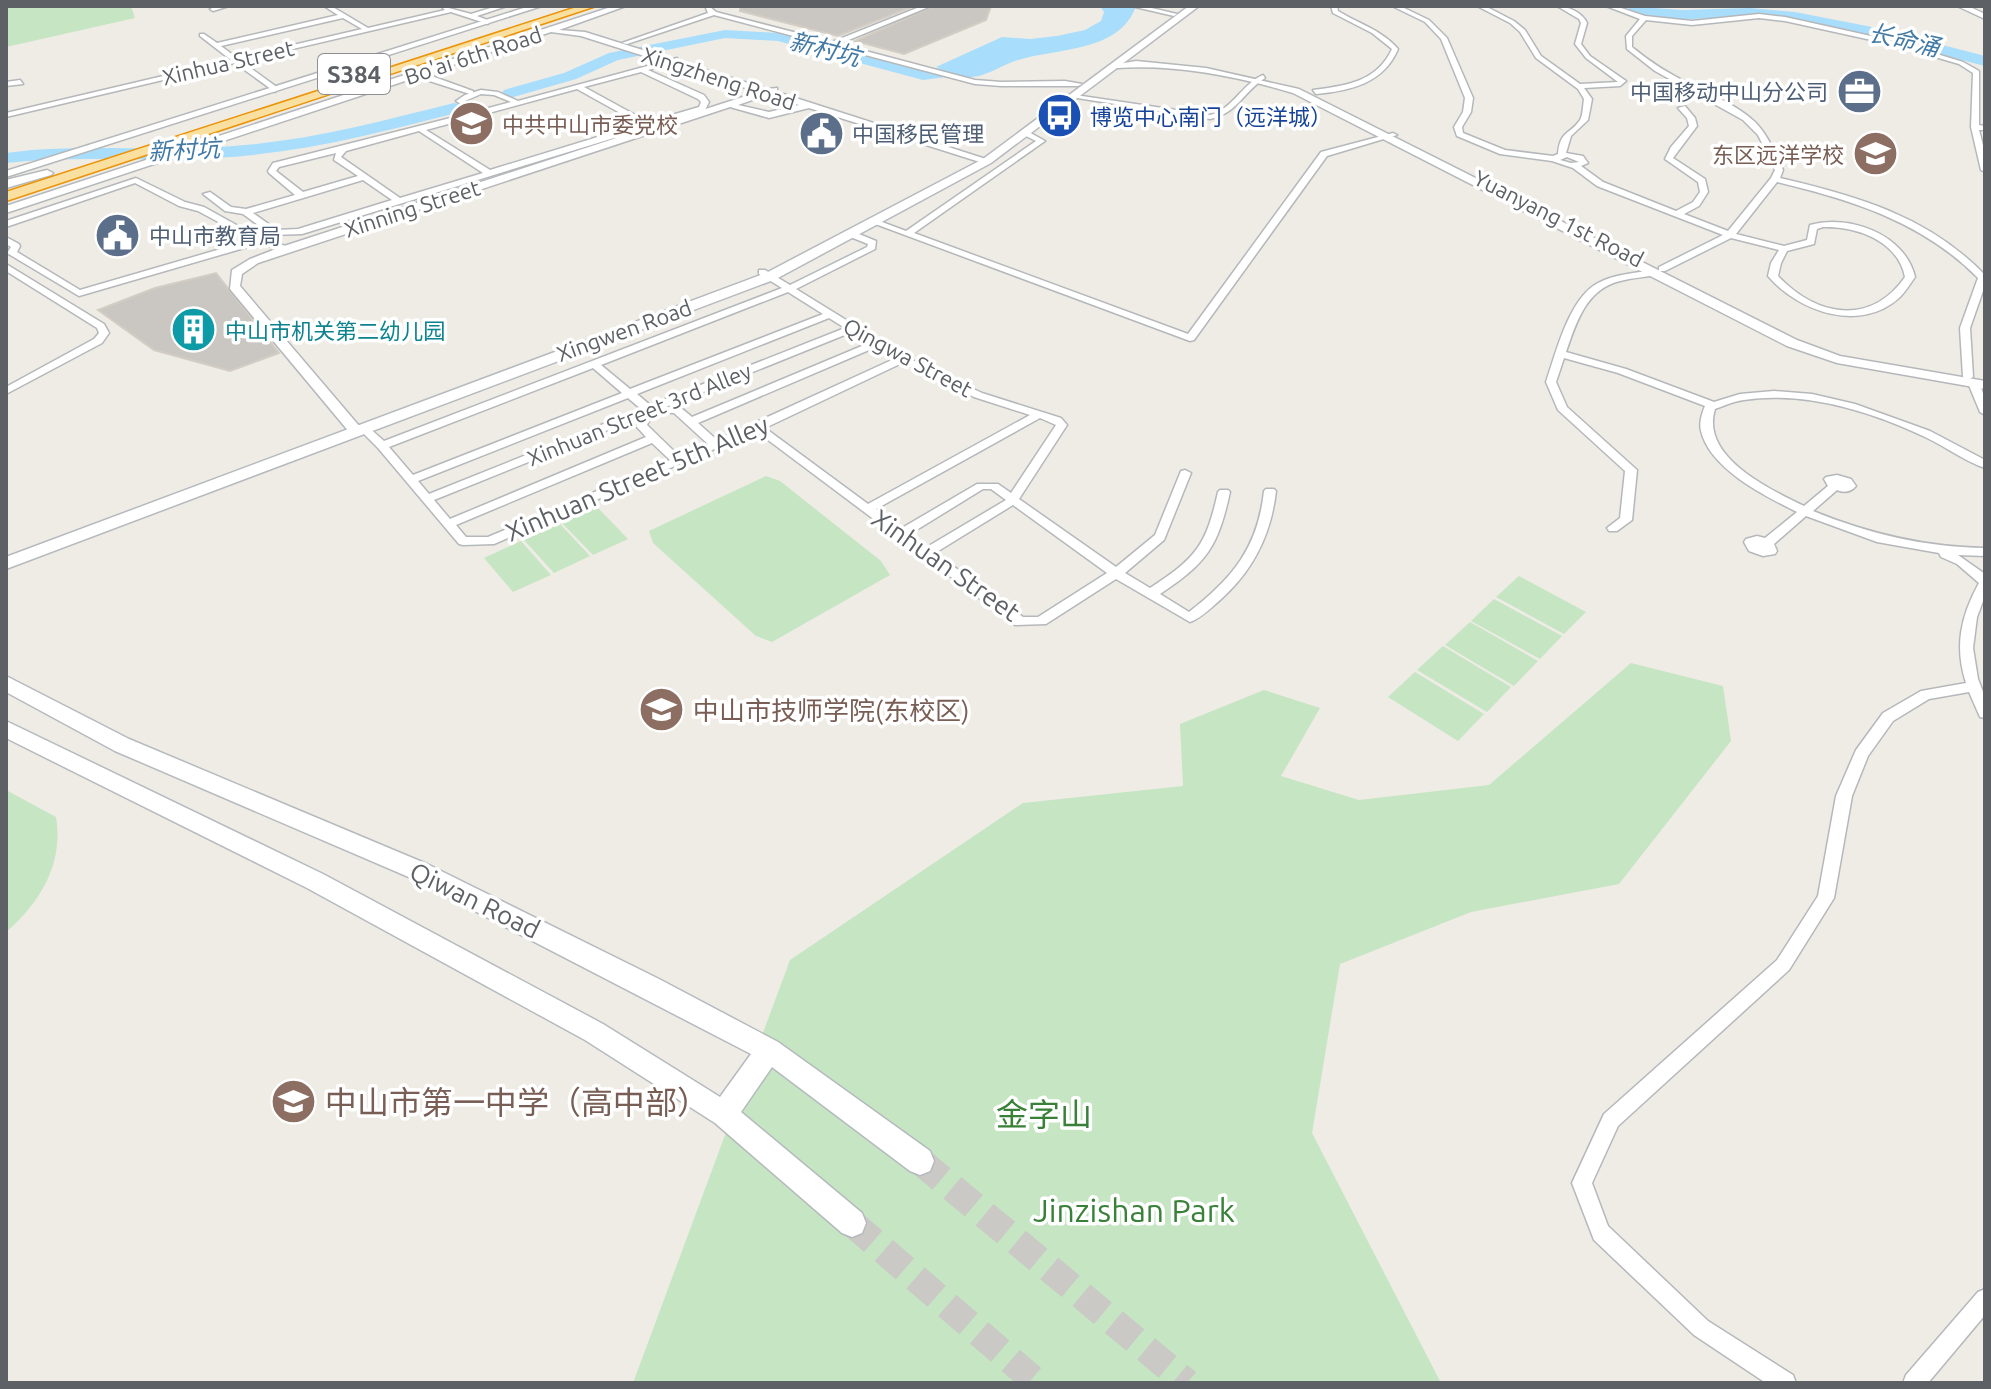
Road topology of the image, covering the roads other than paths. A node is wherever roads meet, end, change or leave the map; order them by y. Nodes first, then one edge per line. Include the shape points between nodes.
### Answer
1 (226, 6) edge
2 (327, 6) edge
3 (441, 6) edge
4 (538, 6) edge
5 (564, 6) edge
6 (591, 6) edge
7 (622, 6) edge
8 (928, 6) edge
9 (1134, 6) edge
10 (1184, 6) edge
11 (1195, 6) edge
12 (1334, 6) edge
13 (1395, 6) edge
14 (1480, 6) edge
15 (1560, 6) edge
16 (1609, 6) edge
17 (1961, 6) edge
18 (502, 7) edge
19 (213, 9) dead end
20 (451, 10) junction
21 (713, 10) edge
22 (516, 13) junction
23 (1174, 14) junction
24 (343, 16) junction
25 (470, 16) junction
26 (1985, 17) edge
27 (1644, 18) junction
28 (583, 19) junction
29 (488, 22) junction
30 (366, 29) junction
31 (540, 33) junction
32 (202, 35) dead end
33 (621, 44) junction
34 (833, 44) junction
35 (218, 45) junction
36 (1136, 51) junction
37 (668, 59) junction
38 (238, 60) junction
39 (1117, 65) junction
40 (642, 70) junction
41 (1226, 70) junction
42 (417, 74) junction
43 (1263, 80) junction
44 (20, 82) dead end
45 (6, 84) edge
46 (1078, 84) junction
47 (1578, 86) junction
48 (579, 87) junction
49 (275, 90) junction
50 (364, 91) junction
51 (470, 93) junction
52 (773, 93) junction
53 (1310, 93) junction
54 (1075, 97) junction
55 (517, 103) junction
56 (288, 106) junction
57 (806, 106) junction
58 (735, 107) junction
59 (1682, 108) dead end
60 (480, 113) junction
61 (6, 115) edge
62 (647, 125) junction
63 (1975, 127) junction
64 (1985, 128) edge
65 (420, 129) junction
66 (1027, 133) junction
67 (1389, 136) junction
68 (343, 149) junction
69 (985, 157) junction
70 (1559, 157) junction
71 (41, 169) junction
72 (1985, 170) edge
73 (489, 173) junction
74 (6, 174) edge
75 (363, 177) junction
76 (1775, 179) junction
77 (6, 185) edge
78 (68, 189) junction
79 (207, 194) dead end
80 (301, 195) junction
81 (6, 197) edge
82 (73, 202) junction
83 (26, 204) junction
84 (404, 205) junction
85 (59, 207) junction
86 (6, 210) edge
87 (246, 212) junction
88 (1675, 215) junction
89 (874, 222) junction
90 (6, 225) edge
91 (851, 234) junction
92 (907, 234) junction
93 (1730, 235) junction
94 (6, 238) edge
95 (251, 242) junction
96 (1784, 249) junction
97 (284, 250) junction
98 (6, 267) edge
99 (1658, 271) junction
100 (767, 274) junction
101 (791, 288) junction
102 (831, 314) junction
103 (853, 328) junction
104 (878, 343) junction
105 (1561, 354) junction
106 (902, 359) junction
107 (595, 365) junction
108 (1978, 381) edge
109 (6, 391) edge
110 (629, 394) junction
111 (1712, 405) junction
112 (649, 410) junction
113 (1985, 412) edge
114 (1039, 414) junction
115 (690, 422) junction
116 (356, 425) junction
117 (757, 427) junction
118 (654, 438) junction
119 (716, 445) junction
120 (382, 446) junction
121 (678, 461) junction
122 (1985, 465) edge
123 (1185, 473) dead end
124 (409, 480) junction
125 (1835, 486) dead end
126 (1270, 491) dead end
127 (1224, 492) dead end
128 (426, 499) junction
129 (1013, 499) junction
130 (867, 509) junction
131 (1805, 512) junction
132 (448, 524) junction
133 (1613, 528) dead end
134 (901, 534) junction
135 (1767, 543) dead end
136 (1930, 548) junction
137 (6, 552) edge
138 (1985, 552) edge
139 (926, 553) junction
140 (6, 563) edge
141 (1116, 573) junction
142 (1985, 582) edge
143 (1150, 594) junction
144 (6, 683) edge
145 (1972, 687) junction
146 (1985, 713) edge
147 (6, 729) edge
148 (769, 1050) junction
149 (724, 1114) junction
150 (920, 1161) tunnel mouth
151 (852, 1223) tunnel mouth
152 (1985, 1299) edge
153 (1785, 1383) edge
154 (1914, 1383) edge

1 - 19 street
2 - 24 street
3 - 20 street
4 - 22 street, Bo'ai 6th Road
5 - 71 highway, Bo'ai 6th Road / S384 via 71,165
6 - 56 highway, Bo'ai 6th Road / S384
7 - 28 street, Bo'ai 6th Road
8 - 34 street
9 - 23 street
10 - 23 main road, Xingwen Road
11 - 36 main road, Xingwen Road
12 - 53 street via 1342,17 1386,36 1395,49 1391,64 1377,76
13 - 70 street via 1427,21 1444,38 1469,98 1460,134 1503,152
14 - 47 street via 1512,22 1538,57
15 - 47 street via 1582,18 1578,44 1588,57 1622,81
16 - 27 street
17 - 26 street
18 - 22 street
18 - 25 street
20 - 25 street
20 - 30 street, Xinhua Street
21 - 33 street
21 - 34 street
22 - 29 street, Bo'ai 6th Road
23 - 46 main road, Xingwen Road
24 - 30 street
24 - 35 street
25 - 29 street
27 - 63 street via 1692,23 1759,16 1785,19 1961,63 1977,72
27 - 76 street via 1629,36 1629,48 1674,81 1748,119 1766,141 1779,170
28 - 31 street, Bo'ai 6th Road
28 - 33 street, Xingzheng Road via 585,29
29 - 49 street, Bo'ai 6th Road
30 - 38 street, Xinhua Street
31 - 33 street, Xingzheng Road via 582,34
31 - 42 street, Bo'ai 6th Road
32 - 35 street
33 - 37 street, Xingzheng Road
34 - 46 street via 992,85
35 - 38 street
36 - 39 main road, Xingwen Road
36 - 41 street, Yuanyang 1st Road
37 - 40 street
37 - 52 street, Xingzheng Road
38 - 49 street
38 - 61 street, Xinhua Street
39 - 41 street via 1141,62
39 - 54 main road, Xingwen Road
40 - 48 street
40 - 62 street via 705,102 702,108
41 - 43 street, Yuanyang 1st Road
42 - 50 street, Bo'ai 6th Road
42 - 51 street
43 - 53 street, Yuanyang 1st Road
43 - 54 street via 1228,113 1210,117
44 - 45 street
46 - 69 main road, Xingwen Road
47 - 70 street via 1588,99 1588,110 1567,134
48 - 55 street
48 - 62 street
49 - 71 street, Bo'ai 6th Road
50 - 56 highway
50 - 78 street, Bo'ai 6th Road
51 - 55 street via 495,91
51 - 60 street via 460,101
52 - 57 street, Xingzheng Road
52 - 58 street
52 - 69 street, Xingzheng Road
52 - 84 street, Xinning Street
53 - 67 street, Yuanyang 1st Road
54 - 66 main road, Xingwen Road
55 - 60 street
56 - 81 highway, Bo'ai 6th Road / S384
57 - 58 street via 769,115
57 - 69 street, Xingzheng Road
58 - 116 street via 292,251 246,273 242,284
59 - 88 street via 1693,126 1673,146 1669,159 1702,181 1704,192 1696,204
60 - 65 street
62 - 73 street
63 - 64 street
63 - 72 street
65 - 68 street
65 - 73 street
66 - 69 main road, Xingwen Road
66 - 92 street via 1041,141
67 - 92 street via 1324,154 1190,338
67 - 99 street, Yuanyang 1st Road
68 - 75 street via 337,158
68 - 80 street via 276,165 272,171
69 - 89 main road, Xingwen Road
69 - 100 main road, Xingwen Road
70 - 88 street via 1562,164 1576,166 1600,184
71 - 74 street, Bo'ai 6th Road
71 - 77 highway, Bo'ai 6th Road / S384
73 - 84 street
75 - 80 street
75 - 84 street
76 - 93 street
76 - 108 street via 1907,222 1972,264 1983,278 1965,328
78 - 82 street via 61,197
78 - 83 street, Bo'ai 6th Road
79 - 87 street via 228,209
80 - 87 street
82 - 85 street
82 - 95 street via 136,184
83 - 85 street via 48,201
83 - 86 street, Bo'ai 6th Road
84 - 87 street via 283,233
84 - 97 street, Xinning Street
85 - 90 street
88 - 93 street
89 - 91 main road, Xingwen Road
89 - 92 street
91 - 100 main road, Xingwen Road
91 - 101 street via 873,243 871,249
93 - 96 street
93 - 99 street
94 - 95 street via 21,245 17,253 81,291
95 - 97 street
96 - 96 street via 1811,242 1813,227 1820,224 1843,226 1898,250 1910,277 1894,301 1874,311 1825,309 1799,299 1773,276
97 - 116 street, Xinning Street via 236,273 234,286
98 - 109 street via 101,326 104,333
99 - 105 street via 1623,277 1593,290
99 - 108 street, Yuanyang 1st Road via 1843,354
100 - 101 street, Qingwa Street
100 - 116 main road, Xingwen Road
101 - 102 street, Qingwa Street
101 - 107 street
102 - 103 street, Qingwa Street
102 - 110 street
103 - 104 street, Qingwa Street
103 - 112 street, Xinhuan Street 3rd Alley
104 - 106 street, Qingwa Street
104 - 115 street
105 - 111 street
105 - 133 street via 1551,382 1562,408 1631,470 1626,520
106 - 114 street, Qingwa Street via 978,395
106 - 117 street, Xinhuan Street 5th Alley
107 - 110 street
107 - 120 street
108 - 113 street
110 - 112 street
110 - 124 street
111 - 122 street via 1761,395 1827,402 1913,428
111 - 131 street via 1706,431 1722,457 1754,484
112 - 115 street via 677,410
112 - 118 street via 641,426
112 - 128 street, Xinhuan Street 3rd Alley
114 - 129 street via 1062,425
114 - 130 street
115 - 119 street
116 - 120 street, Xinhuan Street 5th Alley
116 - 137 main road, Xingwen Road
116 - 140 main road, Xingwen Road
117 - 119 street, Xinhuan Street 5th Alley
117 - 130 street, Xinhuan Street
118 - 121 street
118 - 132 street
119 - 121 street, Xinhuan Street 5th Alley
120 - 124 street, Xinhuan Street 5th Alley
121 - 132 street, Xinhuan Street 5th Alley via 490,541 463,541
123 - 141 street, Xinhuan Street via 1160,537
124 - 128 street, Xinhuan Street 5th Alley
125 - 131 street
126 - 143 street via 1262,536 1249,563 1222,595 1190,618
127 - 143 street via 1210,545 1200,559
128 - 132 street, Xinhuan Street 5th Alley
129 - 134 street via 994,486 981,486
129 - 139 street
129 - 141 street
130 - 134 street, Xinhuan Street
131 - 135 street
131 - 136 street via 1880,539
134 - 139 street, Xinhuan Street
136 - 138 street
136 - 142 street via 1961,561
139 - 141 street, Xinhuan Street via 1020,622 1041,621
141 - 143 street
142 - 145 street via 1969,610 1965,647
144 - 148 main road, Qiwan Road via 122,745 419,871
145 - 146 street
145 - 153 street via 1926,695 1888,717 1861,754 1844,796 1826,898 1783,965 1611,1120 1582,1183 1601,1233 1701,1328
147 - 149 main road via 315,881 594,1032
148 - 149 main road
148 - 150 main road, Qiwan Road
149 - 151 main road
152 - 154 street

